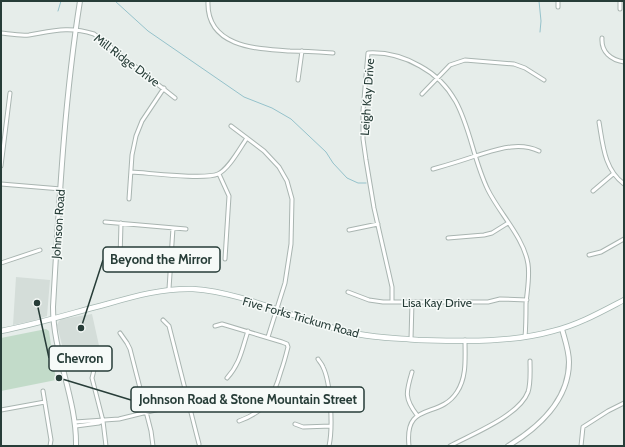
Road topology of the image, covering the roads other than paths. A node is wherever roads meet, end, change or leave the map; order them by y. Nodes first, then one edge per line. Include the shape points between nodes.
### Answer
1 (80, 1) edge
2 (208, 1) edge
3 (558, 1) edge
4 (620, 1) edge
5 (558, 7) dead end
6 (620, 9) dead end
7 (76, 31) junction
8 (1, 33) edge
9 (602, 38) dead end
10 (302, 51) junction
11 (333, 53) dead end
12 (624, 62) edge
13 (437, 78) junction
14 (298, 80) dead end
15 (544, 80) dead end
16 (164, 88) junction
17 (10, 93) dead end
18 (422, 94) dead end
19 (175, 98) dead end
20 (599, 122) dead end
21 (230, 126) dead end
22 (247, 138) junction
23 (539, 151) dead end
24 (476, 156) junction
25 (1, 166) edge
26 (433, 169) dead end
27 (132, 172) junction
28 (219, 174) junction
29 (613, 174) junction
30 (1, 184) edge
31 (624, 184) edge
32 (61, 189) junction
33 (593, 191) dead end
34 (129, 199) dead end
35 (105, 222) dead end
36 (121, 223) junction
37 (508, 223) junction
38 (378, 224) junction
39 (173, 228) junction
40 (186, 229) dead end
41 (349, 230) dead end
42 (448, 238) dead end
43 (624, 239) edge
44 (40, 250) dead end
45 (589, 255) dead end
46 (225, 259) dead end
47 (1, 262) edge
48 (122, 266) dead end
49 (169, 289) junction
50 (348, 292) dead end
51 (527, 300) junction
52 (624, 300) edge
53 (392, 302) junction
54 (412, 302) junction
55 (276, 310) junction
56 (53, 318) junction
57 (163, 320) dead end
58 (215, 326) dead end
59 (562, 329) junction
60 (1, 331) edge
61 (248, 331) junction
62 (120, 333) dead end
63 (268, 337) junction
64 (525, 337) junction
65 (411, 339) junction
66 (465, 340) junction
67 (318, 359) dead end
68 (530, 361) dead end
69 (94, 370) dead end
70 (412, 372) dead end
71 (227, 378) dead end
72 (43, 391) dead end
73 (45, 402) junction
74 (188, 402) junction
75 (624, 403) edge
76 (1, 410) edge
77 (146, 413) junction
78 (417, 415) junction
79 (103, 421) junction
80 (239, 421) dead end
81 (75, 424) junction
82 (295, 424) dead end
83 (331, 426) junction
84 (199, 444) dead end
85 (50, 446) edge
86 (76, 446) edge
87 (106, 446) edge
88 (153, 446) edge
89 (329, 446) edge
90 (409, 446) edge
91 (450, 446) edge
92 (508, 446) edge
93 (581, 446) edge

1 - 7 street, Johnson Road
2 - 10 street via 213,25 228,39 245,46
3 - 5 street
4 - 6 street
7 - 8 street, Mill Ridge Drive via 58,29 19,35
7 - 16 street, Mill Ridge Drive via 94,34
7 - 32 street, Johnson Road
9 - 12 street via 606,53 614,60
10 - 11 street
10 - 14 street
13 - 15 street via 450,65 471,60 514,64
13 - 18 street
13 - 24 street, Leigh Kay Drive via 451,93 461,110
13 - 38 street, Leigh Kay Drive via 407,60 368,53 363,139
16 - 19 street, Mill Ridge Drive
16 - 27 street via 142,121 136,136
17 - 25 street
20 - 29 street via 606,159
21 - 22 street
22 - 28 street via 227,167
22 - 55 street via 279,167 287,181 292,199 291,244 285,283
23 - 24 street via 510,147
24 - 26 street
24 - 37 street, Leigh Kay Drive via 487,188
27 - 28 street via 206,177
27 - 34 street
28 - 46 street via 229,196
29 - 31 street
29 - 33 street
30 - 32 street
32 - 56 street, Johnson Road
35 - 36 street
36 - 39 street
36 - 48 street
37 - 42 street via 492,233
37 - 51 street, Leigh Kay Drive via 527,260
38 - 41 street
38 - 53 street, Leigh Kay Drive via 392,287
39 - 40 street
39 - 49 street
43 - 45 street via 601,252
44 - 47 street
49 - 55 main road, Five Forks Trickum Road via 206,291
49 - 56 main road, Five Forks Trickum Road
50 - 53 street, Lisa Kay Drive via 369,300
51 - 54 street, Lisa Kay Drive
51 - 64 street, Leigh Kay Drive
52 - 59 main road, Five Forks Trickum Road
53 - 54 street, Lisa Kay Drive
54 - 65 street
55 - 63 street
55 - 65 main road, Five Forks Trickum Road via 360,335
56 - 60 main road, Five Forks Trickum Road
56 - 81 street, Johnson Road via 60,362
57 - 74 street via 169,326
58 - 61 street via 222,324
59 - 64 main road, Five Forks Trickum Road
59 - 92 street via 569,364 566,384 561,395 537,426
61 - 63 street
61 - 71 street via 235,369
62 - 77 street via 129,347
63 - 80 street via 287,344 288,347 277,388 264,408
64 - 66 main road, Five Forks Trickum Road
65 - 66 main road, Five Forks Trickum Road
66 - 78 street via 463,380 457,392 440,407
67 - 83 street via 323,367 329,393
68 - 91 street via 528,390 524,400 515,410
69 - 79 street via 92,378
70 - 78 street via 406,389 407,398
72 - 73 street
73 - 76 street
73 - 85 street
74 - 77 street
74 - 84 street
75 - 93 street via 585,424 581,432
77 - 79 street
77 - 88 street
78 - 90 street via 411,422 408,432
79 - 81 street
79 - 87 street
81 - 86 street, Johnson Road
82 - 83 street via 303,427
83 - 89 street

